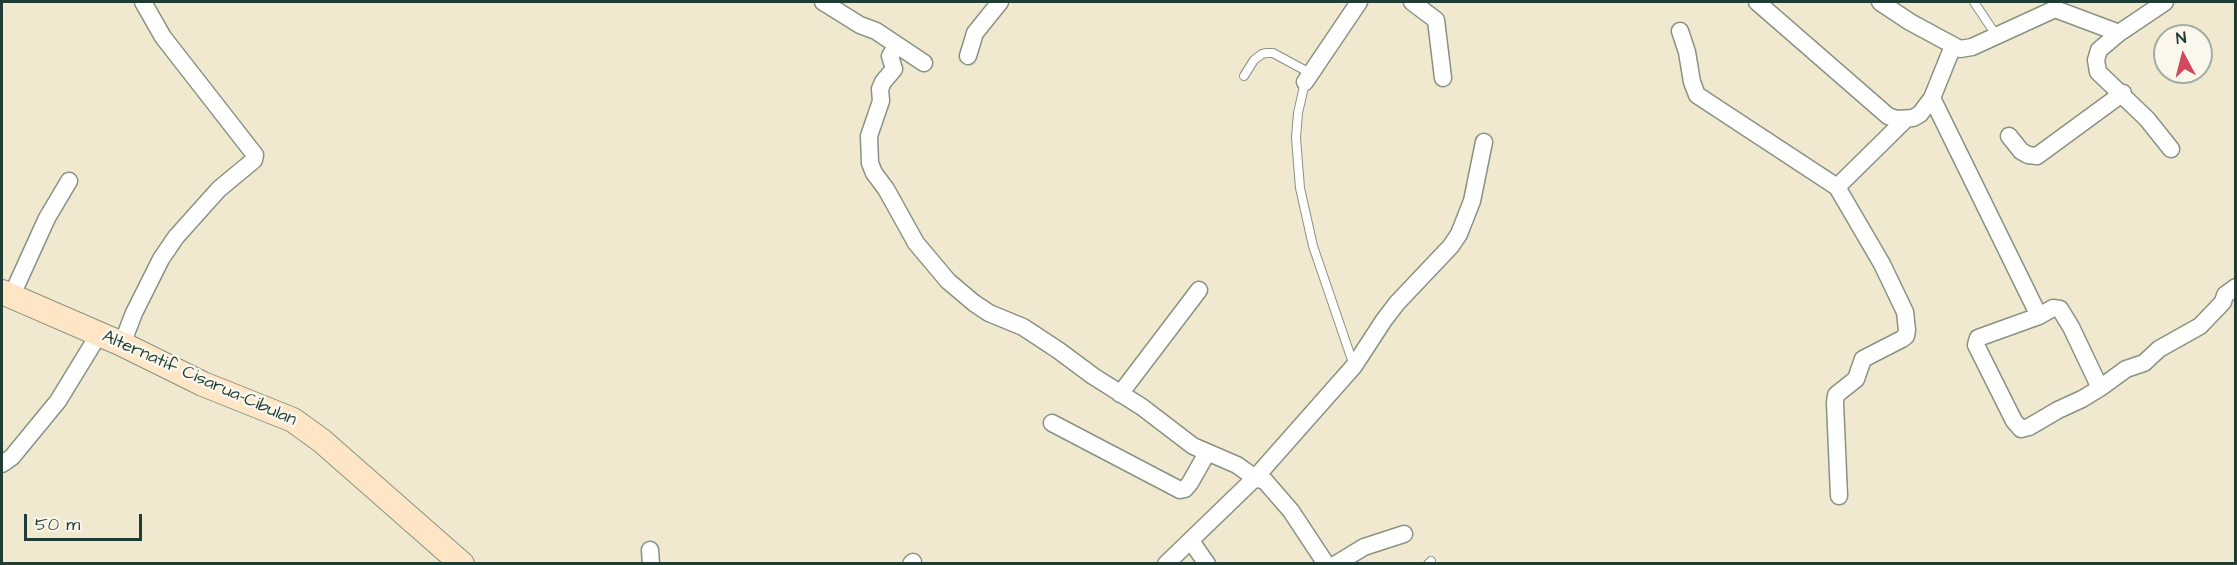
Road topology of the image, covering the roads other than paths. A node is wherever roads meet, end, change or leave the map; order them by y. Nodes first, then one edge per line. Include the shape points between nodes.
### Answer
1 (143, 2) edge
2 (823, 2) edge
3 (1000, 2) edge
4 (1359, 2) edge
5 (1413, 2) edge
6 (1757, 2) edge
7 (1880, 2) edge
8 (1974, 2) edge
9 (2165, 2) edge
10 (2053, 5) edge
11 (1680, 31) dead end
12 (2119, 33) junction
13 (1996, 35) junction
14 (897, 45) junction
15 (1953, 46) junction
16 (968, 56) dead end
17 (924, 63) dead end
18 (1244, 76) dead end
19 (1307, 78) junction
20 (1443, 78) dead end
21 (2123, 93) junction
22 (1932, 98) junction
23 (1905, 120) junction
24 (2009, 136) dead end
25 (1484, 142) dead end
26 (2171, 149) dead end
27 (69, 181) dead end
28 (1837, 187) junction
29 (2235, 287) edge
30 (1199, 290) dead end
31 (5, 294) edge
32 (2039, 316) junction
33 (99, 334) junction
34 (122, 344) junction
35 (1354, 366) junction
36 (2100, 388) junction
37 (1120, 394) junction
38 (1052, 423) dead end
39 (1207, 453) junction
40 (2, 464) edge
41 (1255, 478) junction
42 (1839, 496) dead end
43 (1404, 534) dead end
44 (1191, 541) junction
45 (462, 564) edge
46 (1166, 564) edge
47 (1207, 564) edge
48 (1326, 564) edge
49 (1336, 564) edge

1 - 34 street via 163,37 255,155 176,237 161,259
2 - 14 street
3 - 16 street via 975,33
4 - 19 street
5 - 20 street via 1436,20
6 - 23 street via 1888,116
7 - 15 street
8 - 13 lane
9 - 12 street
10 - 12 street
10 - 13 street
11 - 28 street via 1697,95
12 - 21 street via 2099,50 2096,66
13 - 15 street via 1972,47
14 - 17 street
14 - 37 street via 890,56 894,69 883,82 869,136 870,163 916,243 948,281 974,303 1023,327
15 - 22 street
18 - 19 lane via 1254,60 1262,54 1274,53
19 - 35 lane via 1296,138 1300,188 1313,246
21 - 24 street via 2037,156 2021,151
21 - 26 street
22 - 23 street via 1920,114
22 - 32 street
23 - 28 street
25 - 35 street via 1472,201 1459,234 1384,320
27 - 31 street
28 - 42 street via 1882,264 1905,312 1907,330 1902,339 1863,359 1856,380 1836,395
29 - 36 street via 2200,326
30 - 37 street
31 - 33 street, Alternatif Cisarua-Cibulan
32 - 36 street via 2053,308 2060,309
32 - 36 street via 1977,340 1976,345 2017,425 2025,430
33 - 34 street, Alternatif Cisarua-Cibulan
33 - 40 street via 58,401
34 - 45 street, Alternatif Cisarua-Cibulan via 202,384 293,420
35 - 41 street
37 - 39 street
38 - 39 street via 1180,490 1190,483
39 - 41 street via 1237,465
41 - 44 street
41 - 48 street via 1265,481 1291,511
43 - 49 street via 1364,547
44 - 46 street
44 - 47 street

